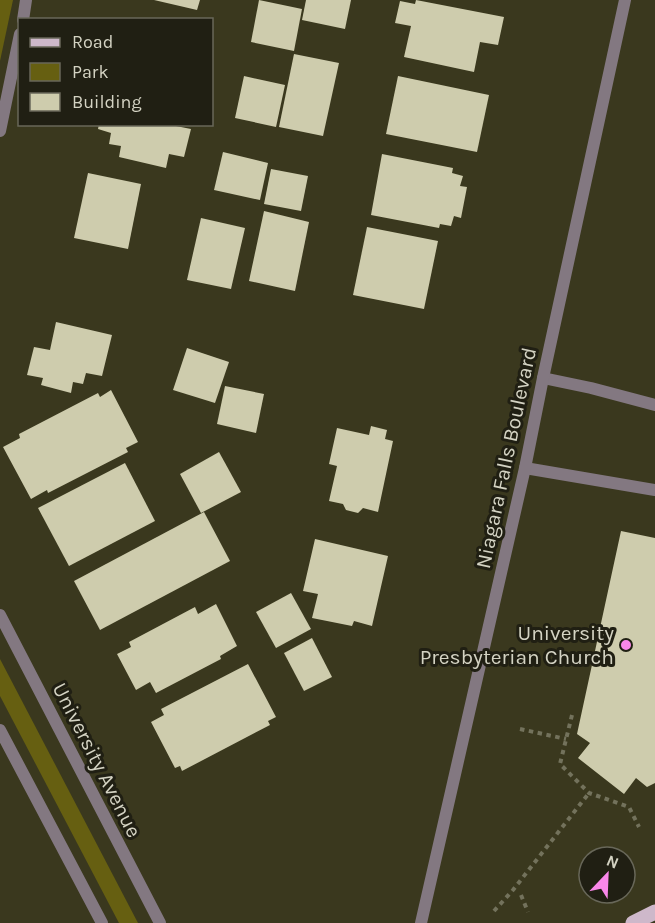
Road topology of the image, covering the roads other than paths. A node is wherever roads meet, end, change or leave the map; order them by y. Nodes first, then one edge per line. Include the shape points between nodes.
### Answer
1 (26, 0) edge
2 (625, 0) edge
3 (22, 18) edge
4 (18, 44) edge
5 (0, 130) edge
6 (543, 378) junction
7 (655, 405) edge
8 (525, 468) junction
9 (655, 490) edge
10 (0, 615) edge
11 (0, 729) edge
12 (655, 912) edge
13 (102, 923) edge
14 (160, 923) edge
15 (421, 923) edge
16 (633, 923) edge

1 - 3 street
2 - 6 street, Niagara Falls Boulevard
4 - 5 street
6 - 7 street
6 - 8 street, Niagara Falls Boulevard
8 - 9 street
8 - 15 street, Niagara Falls Boulevard
10 - 14 street, University Avenue
11 - 13 street
12 - 16 main road

